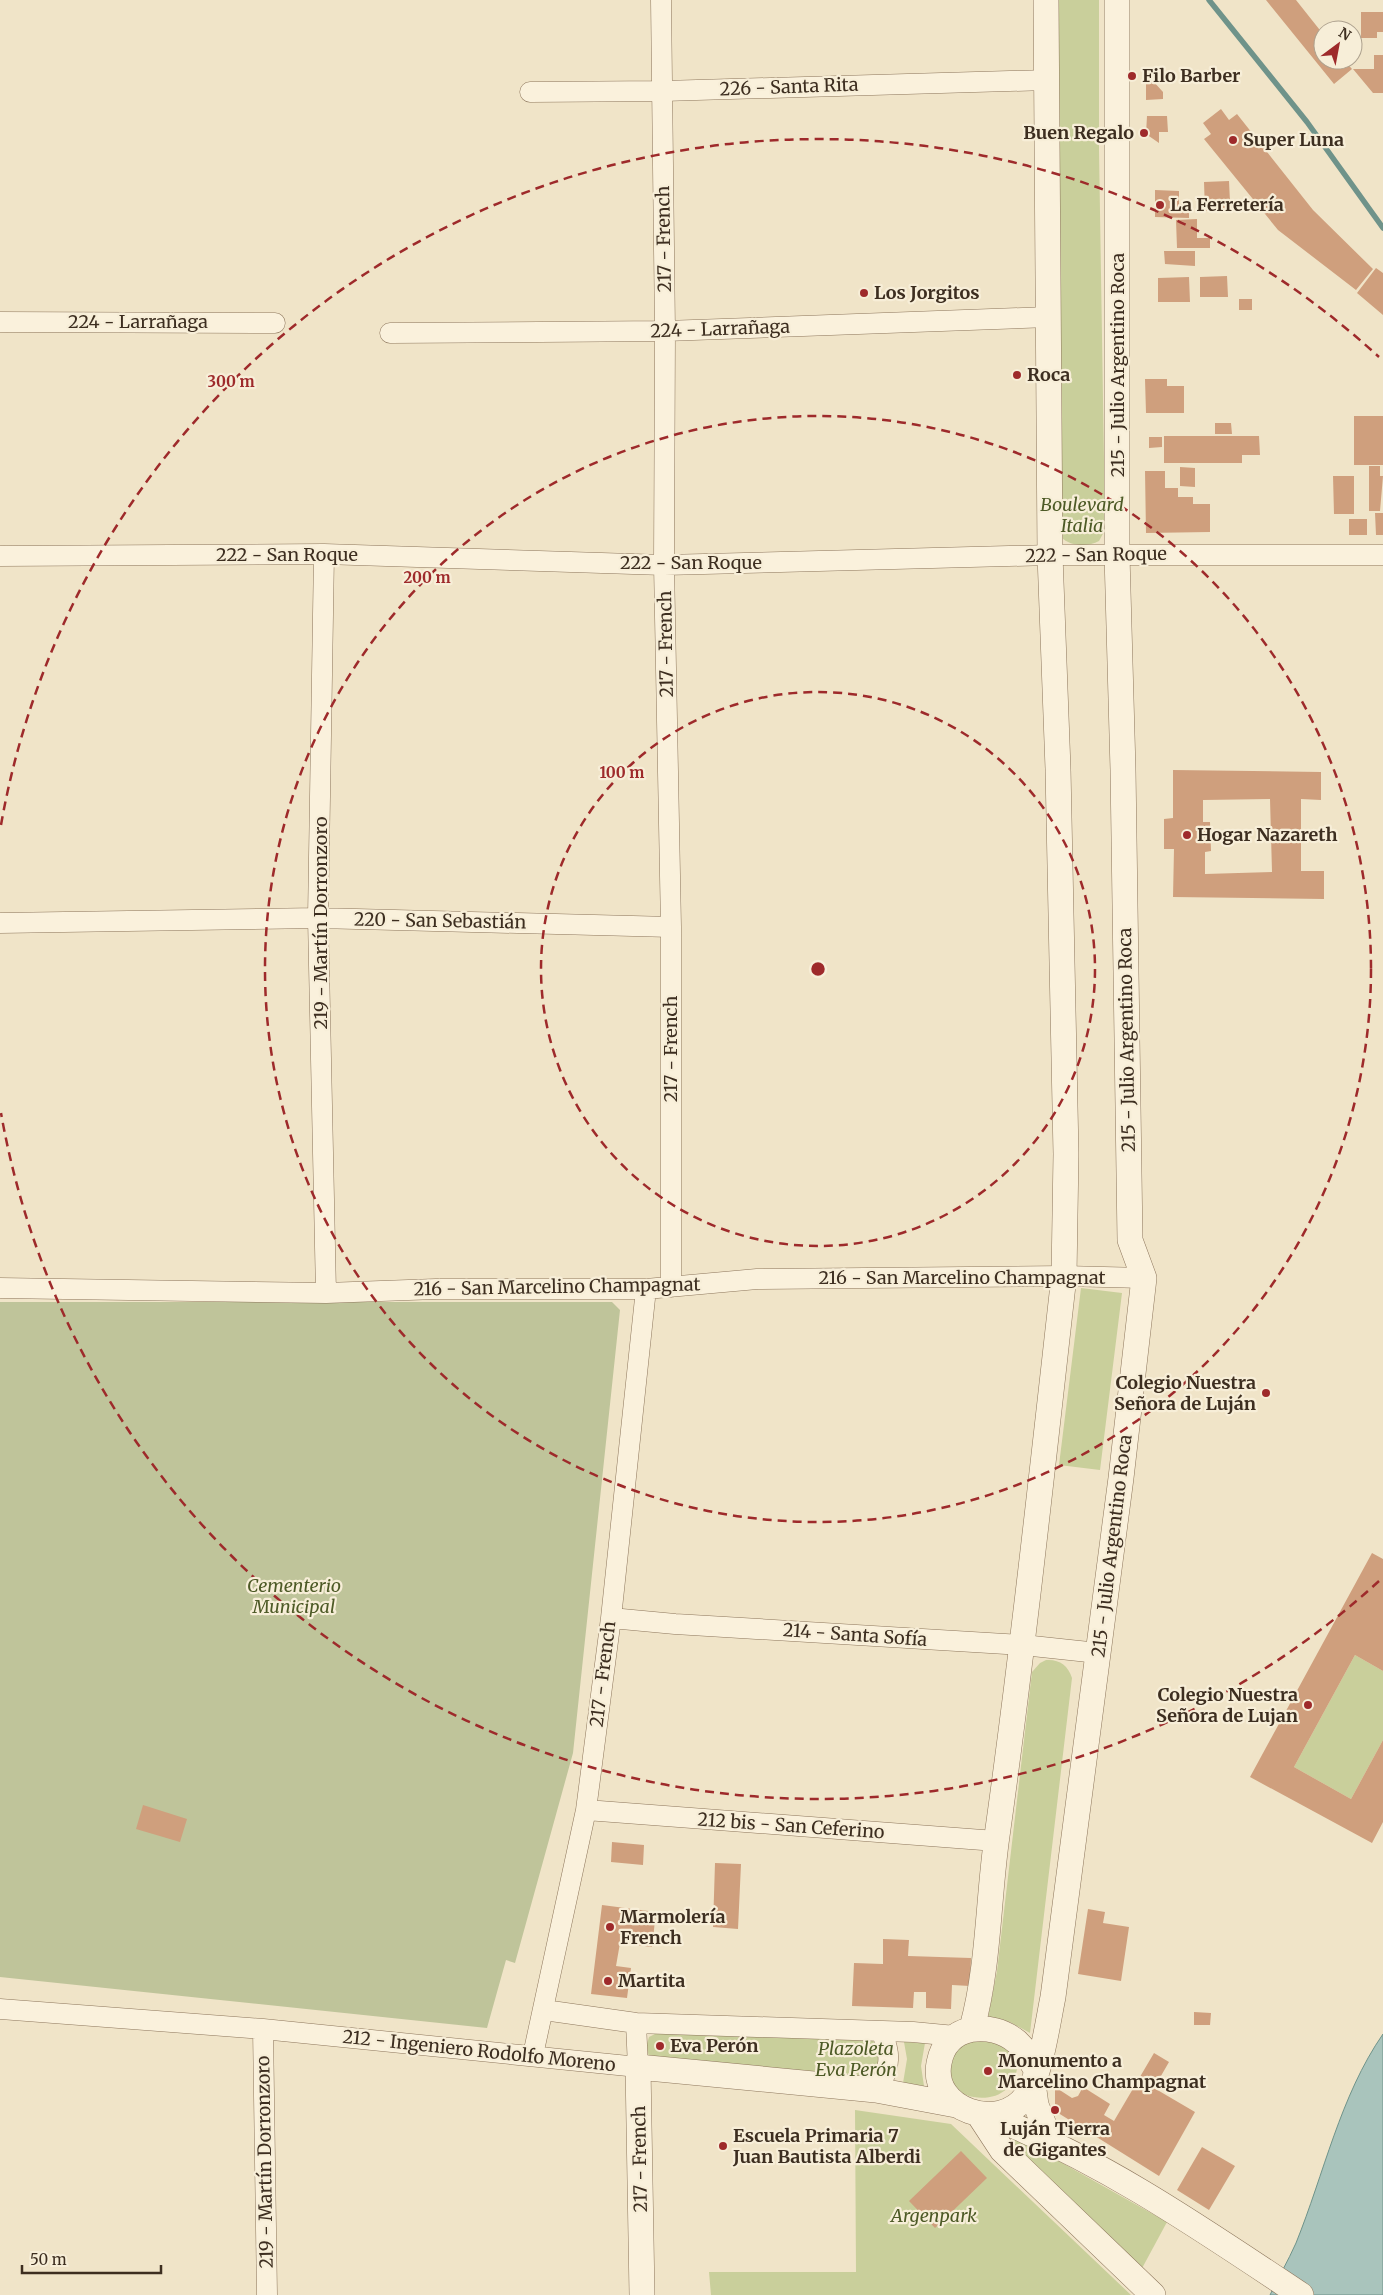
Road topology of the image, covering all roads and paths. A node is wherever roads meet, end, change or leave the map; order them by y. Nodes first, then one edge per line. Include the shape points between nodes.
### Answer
1 (661, 0) edge
2 (1046, 0) edge
3 (1117, 0) edge
4 (1047, 80) junction
5 (663, 91) junction
6 (530, 92) dead end
7 (1049, 317) junction
8 (0, 322) edge
9 (275, 323) dead end
10 (665, 331) junction
11 (390, 333) dead end
12 (324, 554) junction
13 (1050, 555) junction
14 (1117, 555) junction
15 (1383, 555) edge
16 (0, 556) edge
17 (664, 565) junction
18 (318, 918) junction
19 (0, 923) edge
20 (671, 927) junction
21 (1064, 1276) junction
22 (1144, 1278) junction
23 (671, 1287) junction
24 (0, 1288) edge
25 (646, 1288) junction
26 (326, 1293) junction
27 (611, 1618) junction
28 (1023, 1645) junction
29 (1098, 1654) junction
30 (586, 1810) junction
31 (996, 1841) junction
32 (0, 2009) edge
33 (544, 2010) junction
34 (636, 2023) junction
35 (263, 2029) junction
36 (881, 2032) junction
37 (964, 2032) junction
38 (534, 2055) junction
39 (638, 2067) junction
40 (1034, 2077) junction
41 (876, 2090) junction
42 (956, 2105) junction
43 (984, 2115) junction
44 (1050, 2140) junction
45 (267, 2295) edge
46 (642, 2295) edge
47 (1153, 2295) edge
48 (1301, 2295) edge

1 - 5 street, 217 - French
2 - 4 street
3 - 14 street, 215 - Julio Argentino Roca
4 - 5 street, 226 - Santa Rita
4 - 7 street
5 - 6 street, 226 - Santa Rita
5 - 10 street, 217 - French
7 - 10 street, 224 - Larrañaga
7 - 13 street
8 - 9 street, 224 - Larrañaga
10 - 11 street, 224 - Larrañaga
10 - 17 street, 217 - French
12 - 16 street, 222 - San Roque
12 - 17 street, 222 - San Roque
12 - 18 street, 219 - Martín Dorronzoro
13 - 14 street, 222 - San Roque
13 - 17 street, 222 - San Roque
13 - 21 street via 1066,1154
14 - 15 street, 222 - San Roque
14 - 22 street, 215 - Julio Argentino Roca via 1130,1240
17 - 20 street, 217 - French
18 - 19 street, 220 - San Sebastián
18 - 20 street, 220 - San Sebastián
18 - 26 street, 219 - Martín Dorronzoro
20 - 23 street, 217 - French
21 - 22 street, 216 - San Marcelino Champagnat
21 - 23 street, 216 - San Marcelino Champagnat via 757,1279
21 - 28 street
22 - 29 street, 215 - Julio Argentino Roca
23 - 25 street, 216 - San Marcelino Champagnat
24 - 26 street, 216 - San Marcelino Champagnat
25 - 26 street, 216 - San Marcelino Champagnat
25 - 27 street, 217 - French
27 - 28 street, 214 - Santa Sofía
27 - 30 street, 217 - French
28 - 29 street, 214 - Santa Sofía
28 - 31 street
29 - 40 street, 215 - Julio Argentino Roca via 1053,1997
30 - 31 street, 212 bis - San Ceferino
30 - 33 street, 217 - French
31 - 37 street via 980,1984
32 - 35 street, 212 - Ingeniero Rodolfo Moreno
33 - 34 street
33 - 38 street, 217 - French
34 - 36 street
34 - 39 street, 217 - French
35 - 38 street, 212 - Ingeniero Rodolfo Moreno
35 - 45 street, 219 - Martín Dorronzoro
36 - 37 street
36 - 41 street via 890,2058 885,2079
37 - 40 street via 993,2029 1006,2034 1022,2047
37 - 42 street via 944,2047 938,2071 943,2087
38 - 39 street, 212 - Ingeniero Rodolfo Moreno
39 - 41 street, 212 - Ingeniero Rodolfo Moreno
39 - 46 street, 217 - French
40 - 43 street via 1027,2096 1017,2106 1004,2113
40 - 44 street, 215 - Julio Argentino Roca via 1036,2105
41 - 42 street, 212 - Ingeniero Rodolfo Moreno
42 - 43 street
43 - 44 street
43 - 47 street via 1002,2150
44 - 48 street via 1184,2217

